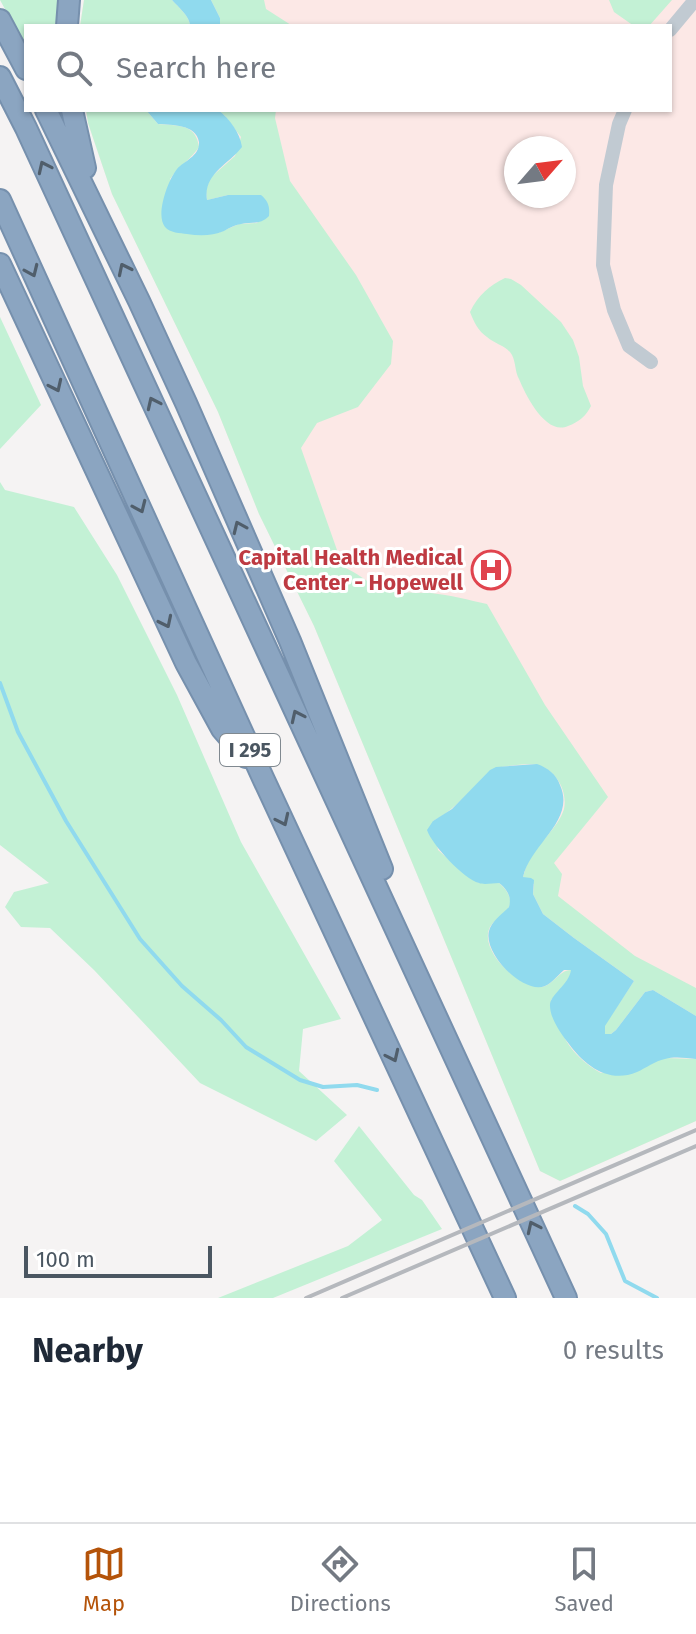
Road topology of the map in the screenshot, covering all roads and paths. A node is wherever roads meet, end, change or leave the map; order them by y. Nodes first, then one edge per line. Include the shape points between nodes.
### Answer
1 (69, 0) edge
2 (695, 0) edge
3 (0, 20) edge
4 (67, 24) edge
5 (672, 28) edge
6 (24, 65) edge
7 (0, 77) edge
8 (47, 112) edge
9 (72, 112) edge
10 (624, 112) edge
11 (0, 200) edge
12 (108, 236) junction
13 (0, 264) edge
14 (0, 273) edge
15 (38, 349) junction
16 (651, 362) dead end
17 (263, 778) junction
18 (482, 1117) junction
19 (505, 1298) edge
20 (566, 1298) edge

1 - 4 highway
2 - 5 street
3 - 6 highway
18 -> 7 highway, I 295
8 - 12 highway
9 - 12 highway
10 - 16 street via 606,185 603,265 629,346
11 -> 17 highway, I 295
18 -> 12 highway via 290,641
13 - 15 highway
14 - 15 highway
15 -> 17 highway via 186,663 222,729
17 -> 19 highway, I 295
20 -> 18 highway, I 295

